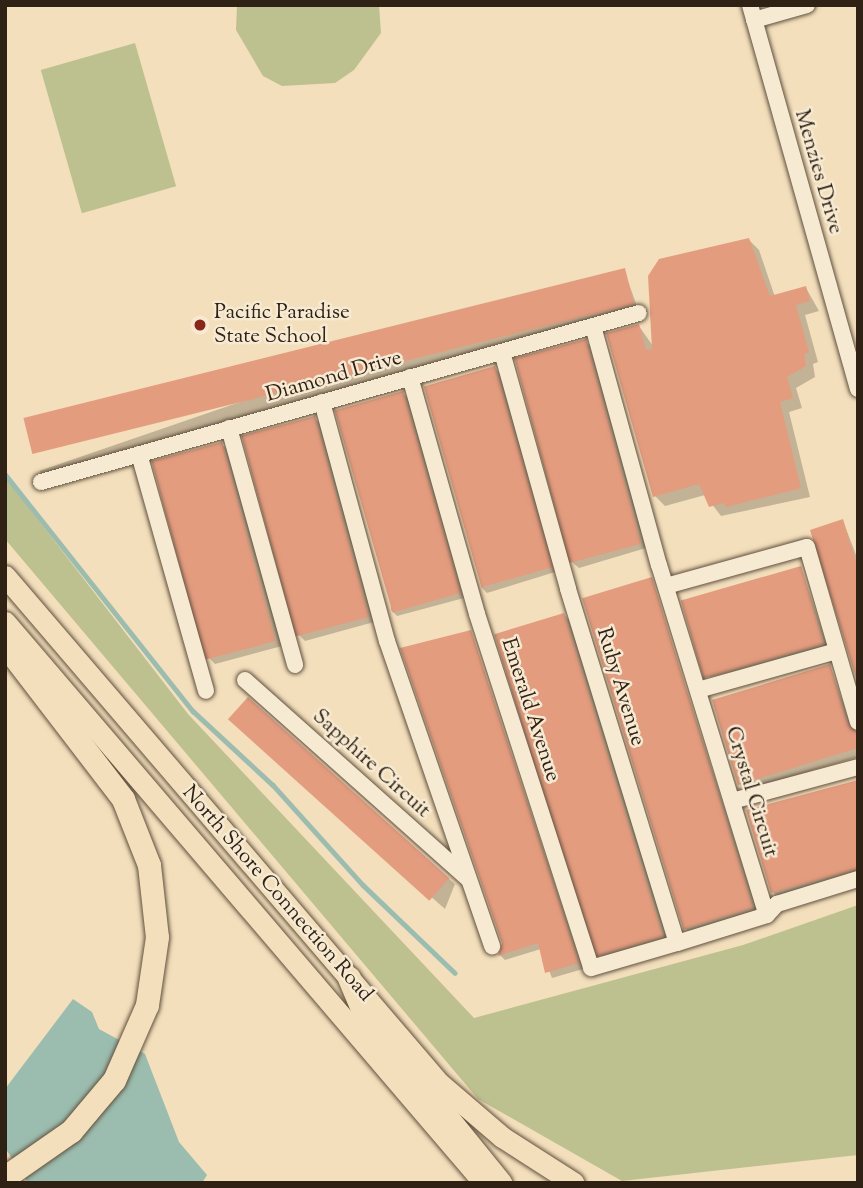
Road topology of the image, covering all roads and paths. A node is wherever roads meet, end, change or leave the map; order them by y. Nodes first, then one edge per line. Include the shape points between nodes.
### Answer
1 (807, 5) edge
2 (752, 13) edge
3 (639, 313) dead end
4 (593, 326) junction
5 (502, 352) junction
6 (410, 377) junction
7 (858, 389) edge
8 (322, 402) junction
9 (229, 428) junction
10 (139, 454) junction
11 (41, 482) dead end
12 (5, 576) edge
13 (666, 586) junction
14 (5, 622) edge
15 (5, 645) edge
16 (837, 650) junction
17 (295, 666) dead end
18 (245, 680) dead end
19 (698, 690) junction
20 (206, 691) dead end
21 (858, 722) edge
22 (858, 766) edge
23 (732, 801) junction
24 (858, 879) edge
25 (469, 880) junction
26 (767, 915) junction
27 (677, 943) junction
28 (492, 947) dead end
29 (349, 978) junction
30 (5, 1177) edge
31 (484, 1183) edge
32 (500, 1183) edge
33 (574, 1183) edge

1 - 2 street
2 - 7 street, Menzies Drive
3 - 4 street, Diamond Drive
4 - 5 street, Diamond Drive
4 - 13 street, Crystal Circuit
5 - 6 street, Diamond Drive
5 - 27 street, Ruby Avenue via 568,589
6 - 8 street, Diamond Drive
6 - 27 street, Emerald Avenue via 477,614 591,968
8 - 9 street, Diamond Drive
8 - 25 street, Sapphire Circuit via 387,641
9 - 10 street, Diamond Drive
9 - 17 street
10 - 11 street, Diamond Drive
10 - 20 street
12 - 29 main road, North Shore Connection Road
13 - 16 street via 807,547
13 - 19 street, Crystal Circuit
14 - 31 main road, North Shore Connection Road
15 - 30 highway via 123,799 149,865 157,937 147,1005 114,1080 71,1131
16 - 19 street
16 - 21 street
18 - 25 street, Sapphire Circuit
19 - 23 street, Crystal Circuit
22 - 23 street
23 - 26 street, Crystal Circuit
24 - 26 street via 777,904
25 - 28 street, Sapphire Circuit
26 - 27 street
29 - 32 highway via 365,1016
29 - 33 main road, North Shore Connection Road via 458,1100 502,1138

